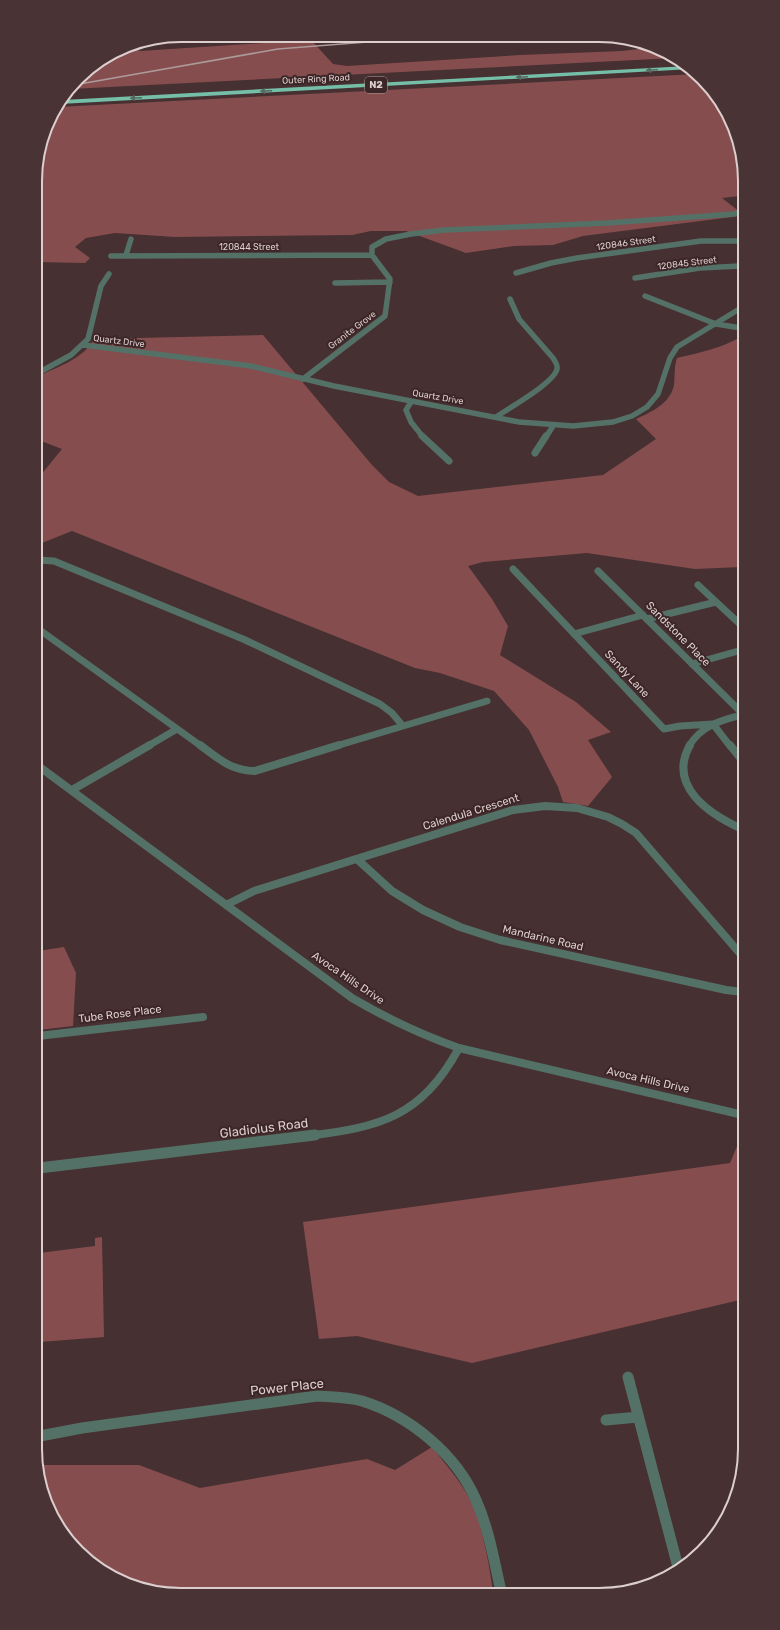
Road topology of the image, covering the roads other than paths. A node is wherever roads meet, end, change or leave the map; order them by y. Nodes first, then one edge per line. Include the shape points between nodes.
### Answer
1 (680, 69) edge
2 (67, 102) edge
3 (738, 213) edge
4 (132, 239) dead end
5 (738, 241) edge
6 (126, 255) junction
7 (372, 255) junction
8 (111, 256) dead end
9 (738, 266) edge
10 (516, 273) dead end
11 (109, 274) dead end
12 (635, 278) dead end
13 (335, 282) dead end
14 (390, 282) junction
15 (645, 296) dead end
16 (510, 299) dead end
17 (738, 309) edge
18 (716, 324) junction
19 (738, 328) edge
20 (83, 345) junction
21 (42, 371) edge
22 (303, 379) junction
23 (412, 402) junction
24 (496, 417) junction
25 (553, 426) junction
26 (535, 453) dead end
27 (449, 461) dead end
28 (42, 560) edge
29 (513, 569) dead end
30 (598, 571) dead end
31 (698, 585) dead end
32 (716, 602) junction
33 (645, 617) junction
34 (738, 622) edge
35 (42, 632) edge
36 (574, 634) junction
37 (738, 651) edge
38 (692, 664) junction
39 (487, 701) dead end
40 (738, 710) edge
41 (738, 715) edge
42 (713, 724) junction
43 (402, 725) junction
44 (177, 729) junction
45 (738, 755) edge
46 (42, 768) edge
47 (72, 790) junction
48 (738, 827) edge
49 (358, 860) junction
50 (226, 904) junction
51 (738, 951) edge
52 (738, 991) edge
53 (204, 1017) dead end
54 (42, 1036) edge
55 (459, 1048) junction
56 (738, 1114) edge
57 (42, 1168) edge
58 (628, 1377) dead end
59 (638, 1416) junction
60 (606, 1420) dead end
61 (42, 1436) edge
62 (677, 1563) edge
63 (500, 1588) edge

1 -> 2 highway, Outer Ring Road / N2
3 - 7 street via 607,223 503,226 398,236 377,242 372,247
4 - 6 street
5 - 10 street, 120846 Street via 676,244 577,258
6 - 7 street, 120844 Street
6 - 8 street, 120844 Street
7 - 14 street via 387,273
9 - 12 street, 120845 Street via 700,268
11 - 20 street via 101,286 88,339
13 - 14 street
14 - 22 street, Granite Grove via 386,313 382,319
15 - 18 street
16 - 24 street via 519,319 553,358 558,370 551,380
17 - 18 street, Quartz Drive
18 - 19 street
18 - 25 street, Quartz Drive via 677,347 667,363 662,386 657,395 641,410 620,420 606,423 574,427
20 - 21 street via 67,358
20 - 22 street, Quartz Drive via 239,364
22 - 23 street, Quartz Drive
23 - 24 street, Quartz Drive
23 - 27 street via 406,410 412,425
24 - 25 street, Quartz Drive
25 - 26 street
28 - 43 street via 54,561 243,639 380,704
29 - 36 street, Sandy Lane
30 - 33 street, Sandstone Place
31 - 32 street
32 - 33 street
32 - 34 street
33 - 36 street
33 - 38 street, Sandstone Place
35 - 44 street
36 - 42 street, Sandy Lane via 664,729
37 - 38 street
38 - 40 street, Sandstone Place
39 - 43 street
41 - 42 street
42 - 45 street
42 - 48 street via 692,740 685,754 683,765 687,786 712,812
43 - 44 street via 248,772 231,767
44 - 47 street
46 - 47 street, Avoca Hills Drive
47 - 50 street, Avoca Hills Drive
49 - 50 street, Calendula Crescent via 254,891
49 - 51 street, Calendula Crescent via 525,808 563,806 588,810 614,819 636,833
49 - 52 street, Mandarine Road via 392,891 423,910 460,927 500,940
50 - 55 street, Avoca Hills Drive via 352,998 424,1036
53 - 54 street, Tube Rose Place
55 - 56 street, Avoca Hills Drive
55 - 57 street, Gladiolus Road via 444,1074 430,1091 411,1107 377,1124 326,1134
58 - 59 street
59 - 60 street
59 - 62 street
61 - 63 street, Power Place via 317,1396 362,1401 386,1410 411,1424 459,1471 475,1498 484,1522

